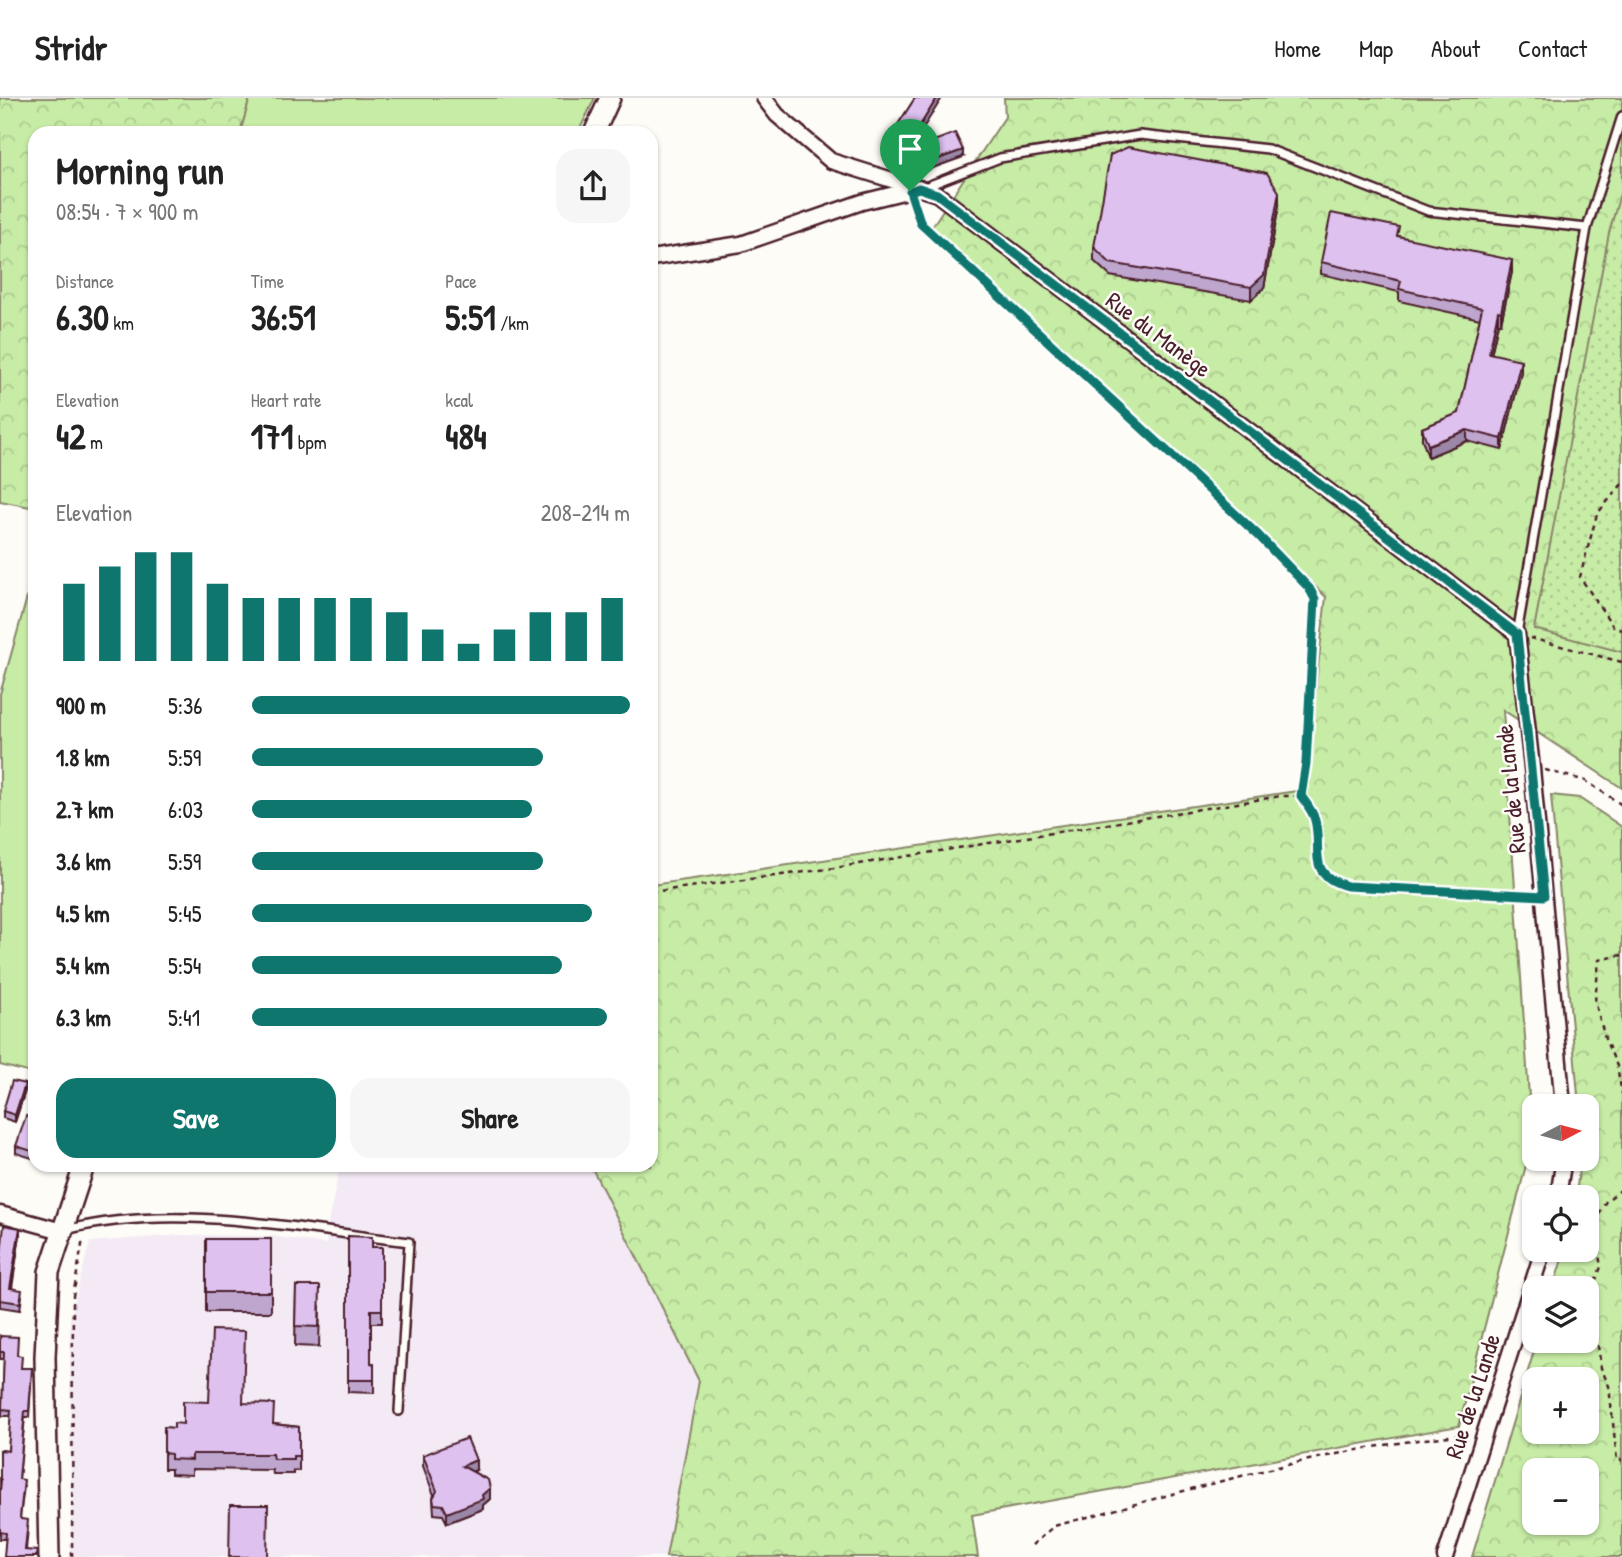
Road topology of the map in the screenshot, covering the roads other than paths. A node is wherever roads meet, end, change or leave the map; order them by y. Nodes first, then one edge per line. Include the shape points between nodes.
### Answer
1 (610, 98) edge
2 (764, 98) edge
3 (1622, 116) edge
4 (597, 126) edge
5 (915, 190) junction
6 (1587, 228) junction
7 (658, 257) edge
8 (1517, 634) junction
9 (1562, 1094) edge
10 (82, 1172) edge
11 (0, 1214) edge
12 (62, 1231) junction
13 (1539, 1262) edge
14 (399, 1411) dead end
15 (49, 1557) edge
16 (1445, 1557) edge

1 - 4 street
2 - 5 street, Rue du Manège via 831,161
3 - 6 lane
5 - 6 lane via 1000,158 1140,135 1268,149 1428,211
5 - 7 street via 862,202 741,244
5 - 8 street, Rue du Manège via 937,194 948,202
6 - 8 lane
8 - 9 street, Rue de la Lande
10 - 12 street
11 - 12 street
12 - 14 lane via 170,1218 409,1242
12 - 15 street via 49,1272 45,1357
13 - 16 street, Rue de la Lande

